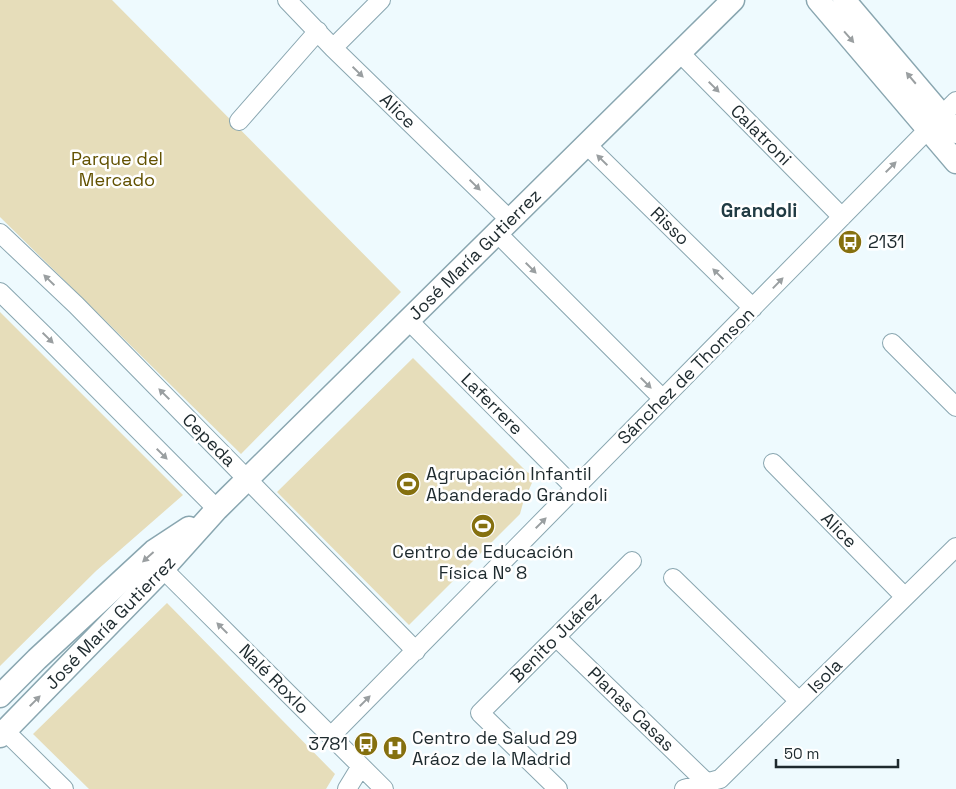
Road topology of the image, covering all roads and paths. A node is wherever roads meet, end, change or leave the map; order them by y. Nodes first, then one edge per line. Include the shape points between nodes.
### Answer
1 (287, 0) edge
2 (381, 0) edge
3 (733, 0) edge
4 (818, 0) edge
5 (844, 0) edge
6 (318, 32) junction
7 (333, 48) junction
8 (680, 53) junction
9 (946, 120) edge
10 (239, 121) dead end
11 (586, 144) junction
12 (956, 162) edge
13 (842, 217) junction
14 (504, 226) junction
15 (0, 232) edge
16 (0, 292) edge
17 (753, 308) junction
18 (408, 320) junction
19 (892, 343) dead end
20 (663, 399) junction
21 (956, 407) edge
22 (773, 463) dead end
23 (248, 479) junction
24 (575, 488) junction
25 (217, 509) junction
26 (956, 547) edge
27 (632, 561) dead end
28 (163, 569) junction
29 (672, 578) dead end
30 (905, 597) junction
31 (556, 637) junction
32 (416, 650) junction
33 (0, 696) edge
34 (800, 701) junction
35 (2, 733) edge
36 (331, 736) junction
37 (361, 766) junction
38 (706, 782) junction
39 (64, 789) edge
40 (347, 789) edge
41 (384, 789) edge
42 (558, 789) edge
43 (684, 789) edge

1 - 6 street, Alice
2 - 7 street
3 - 8 street, José María Gutierrez
4 -> 9 street
9 -> 5 street
6 - 7 street, Alice
6 - 10 street
7 -> 14 street, Alice
8 - 11 street, José María Gutierrez
8 -> 13 street, Calatroni
9 - 12 street
13 -> 9 street, Sánchez de Thomson
11 - 14 street, José María Gutierrez
17 -> 11 street, Risso
17 -> 13 street, Sánchez de Thomson
14 - 18 street, José María Gutierrez
14 -> 20 street, Alice
23 -> 15 street, Cepeda
16 -> 25 street
17 - 20 street, Sánchez de Thomson
18 - 23 street, José María Gutierrez
18 - 24 street, Laferrere
19 - 21 street
20 - 24 street, Sánchez de Thomson
22 - 30 street, Alice
23 - 25 street, José María Gutierrez
23 - 32 street, Cepeda
32 -> 24 street, Sánchez de Thomson
25 - 28 street, José María Gutierrez
25 -> 33 street, José María Gutierrez via 154,551
26 - 30 street, Isola
27 - 31 street, Benito Juárez
35 -> 28 street, José María Gutierrez
36 -> 28 street, Nalé Roxlo
29 - 34 street
30 - 34 street, Isola
31 - 38 street, Planas Casas
31 - 42 street, Benito Juárez via 480,713
36 -> 32 street, Sánchez de Thomson
34 - 38 street, Isola via 720,779
35 - 39 street
36 - 37 street, Nalé Roxlo
37 - 40 street
37 - 41 street, Nalé Roxlo
38 - 43 street, Isola

